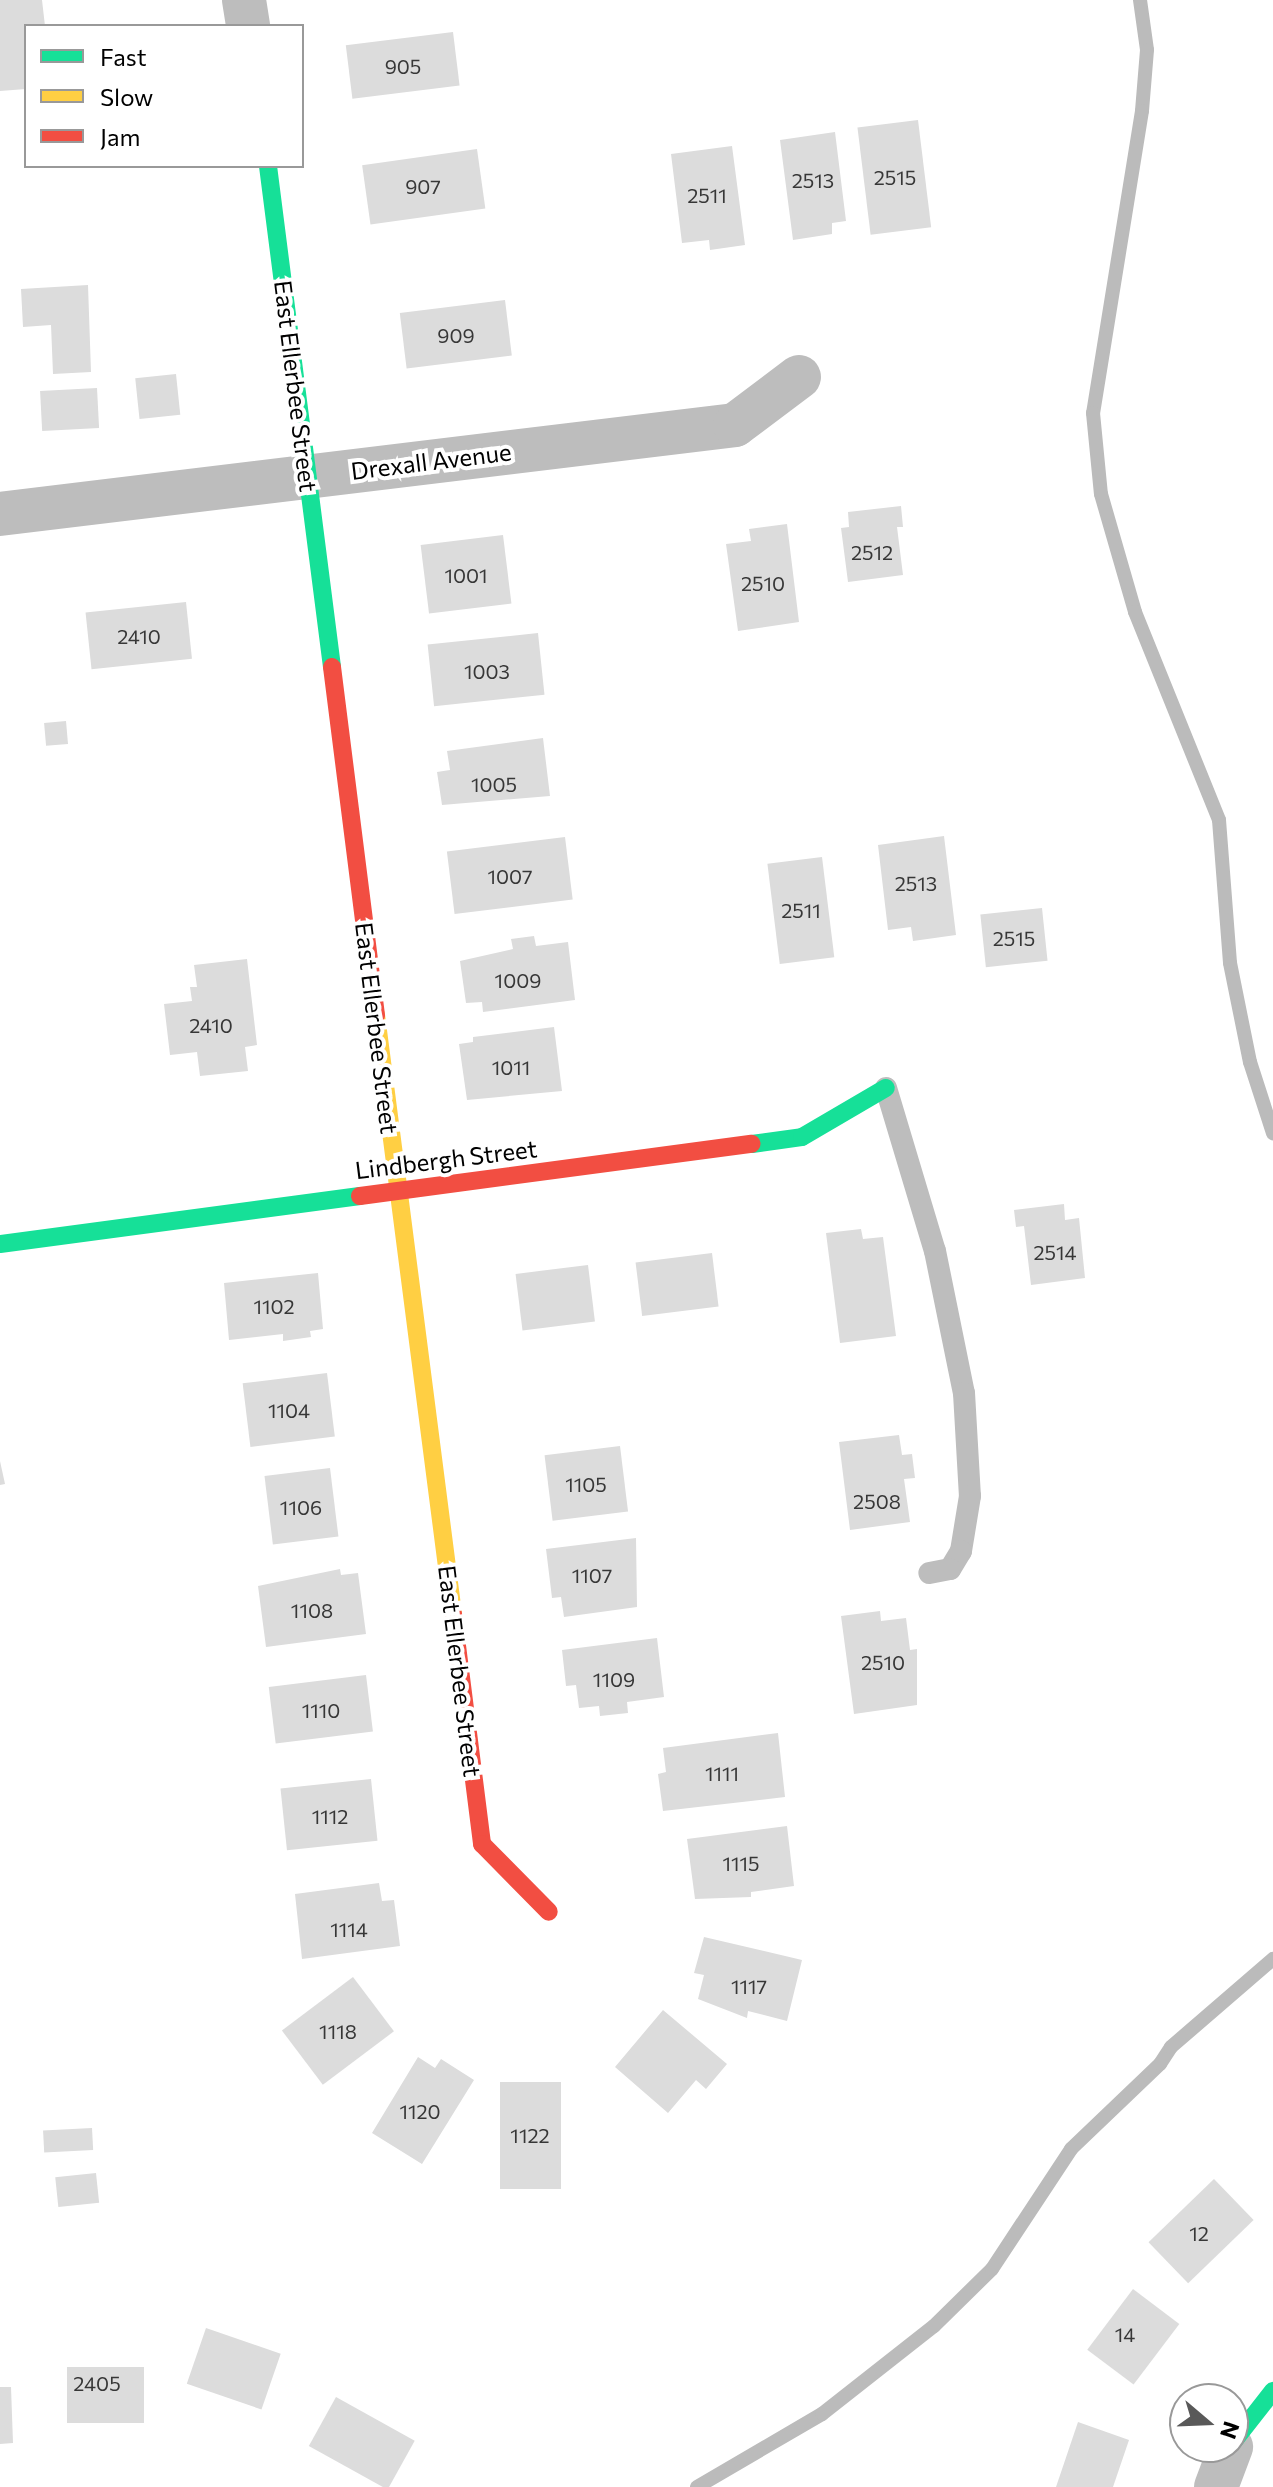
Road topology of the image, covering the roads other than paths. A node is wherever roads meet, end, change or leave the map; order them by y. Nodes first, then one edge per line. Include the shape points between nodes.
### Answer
1 (244, 0) edge
2 (248, 24) edge
3 (268, 168) edge
4 (799, 377) dead end
5 (308, 476) junction
6 (0, 514) edge
7 (886, 1088) joint
8 (398, 1189) junction
9 (0, 1244) edge
10 (929, 1573) dead end
11 (549, 1912) dead end
12 (1273, 2391) edge
13 (1249, 2423) edge
14 (1225, 2463) edge
15 (1216, 2487) edge

1 - 2 street
3 - 5 street, East Ellerbee Street
4 - 5 street, Drexall Avenue via 735,425
5 - 6 street, Drexall Avenue
5 - 8 street, East Ellerbee Street
7 - 8 street, Lindbergh Street via 802,1137
7 - 10 lane via 935,1251 964,1393 970,1496 961,1551 950,1569
8 - 9 street, Lindbergh Street
8 - 11 street, East Ellerbee Street via 482,1844
12 - 13 street
14 - 15 street

